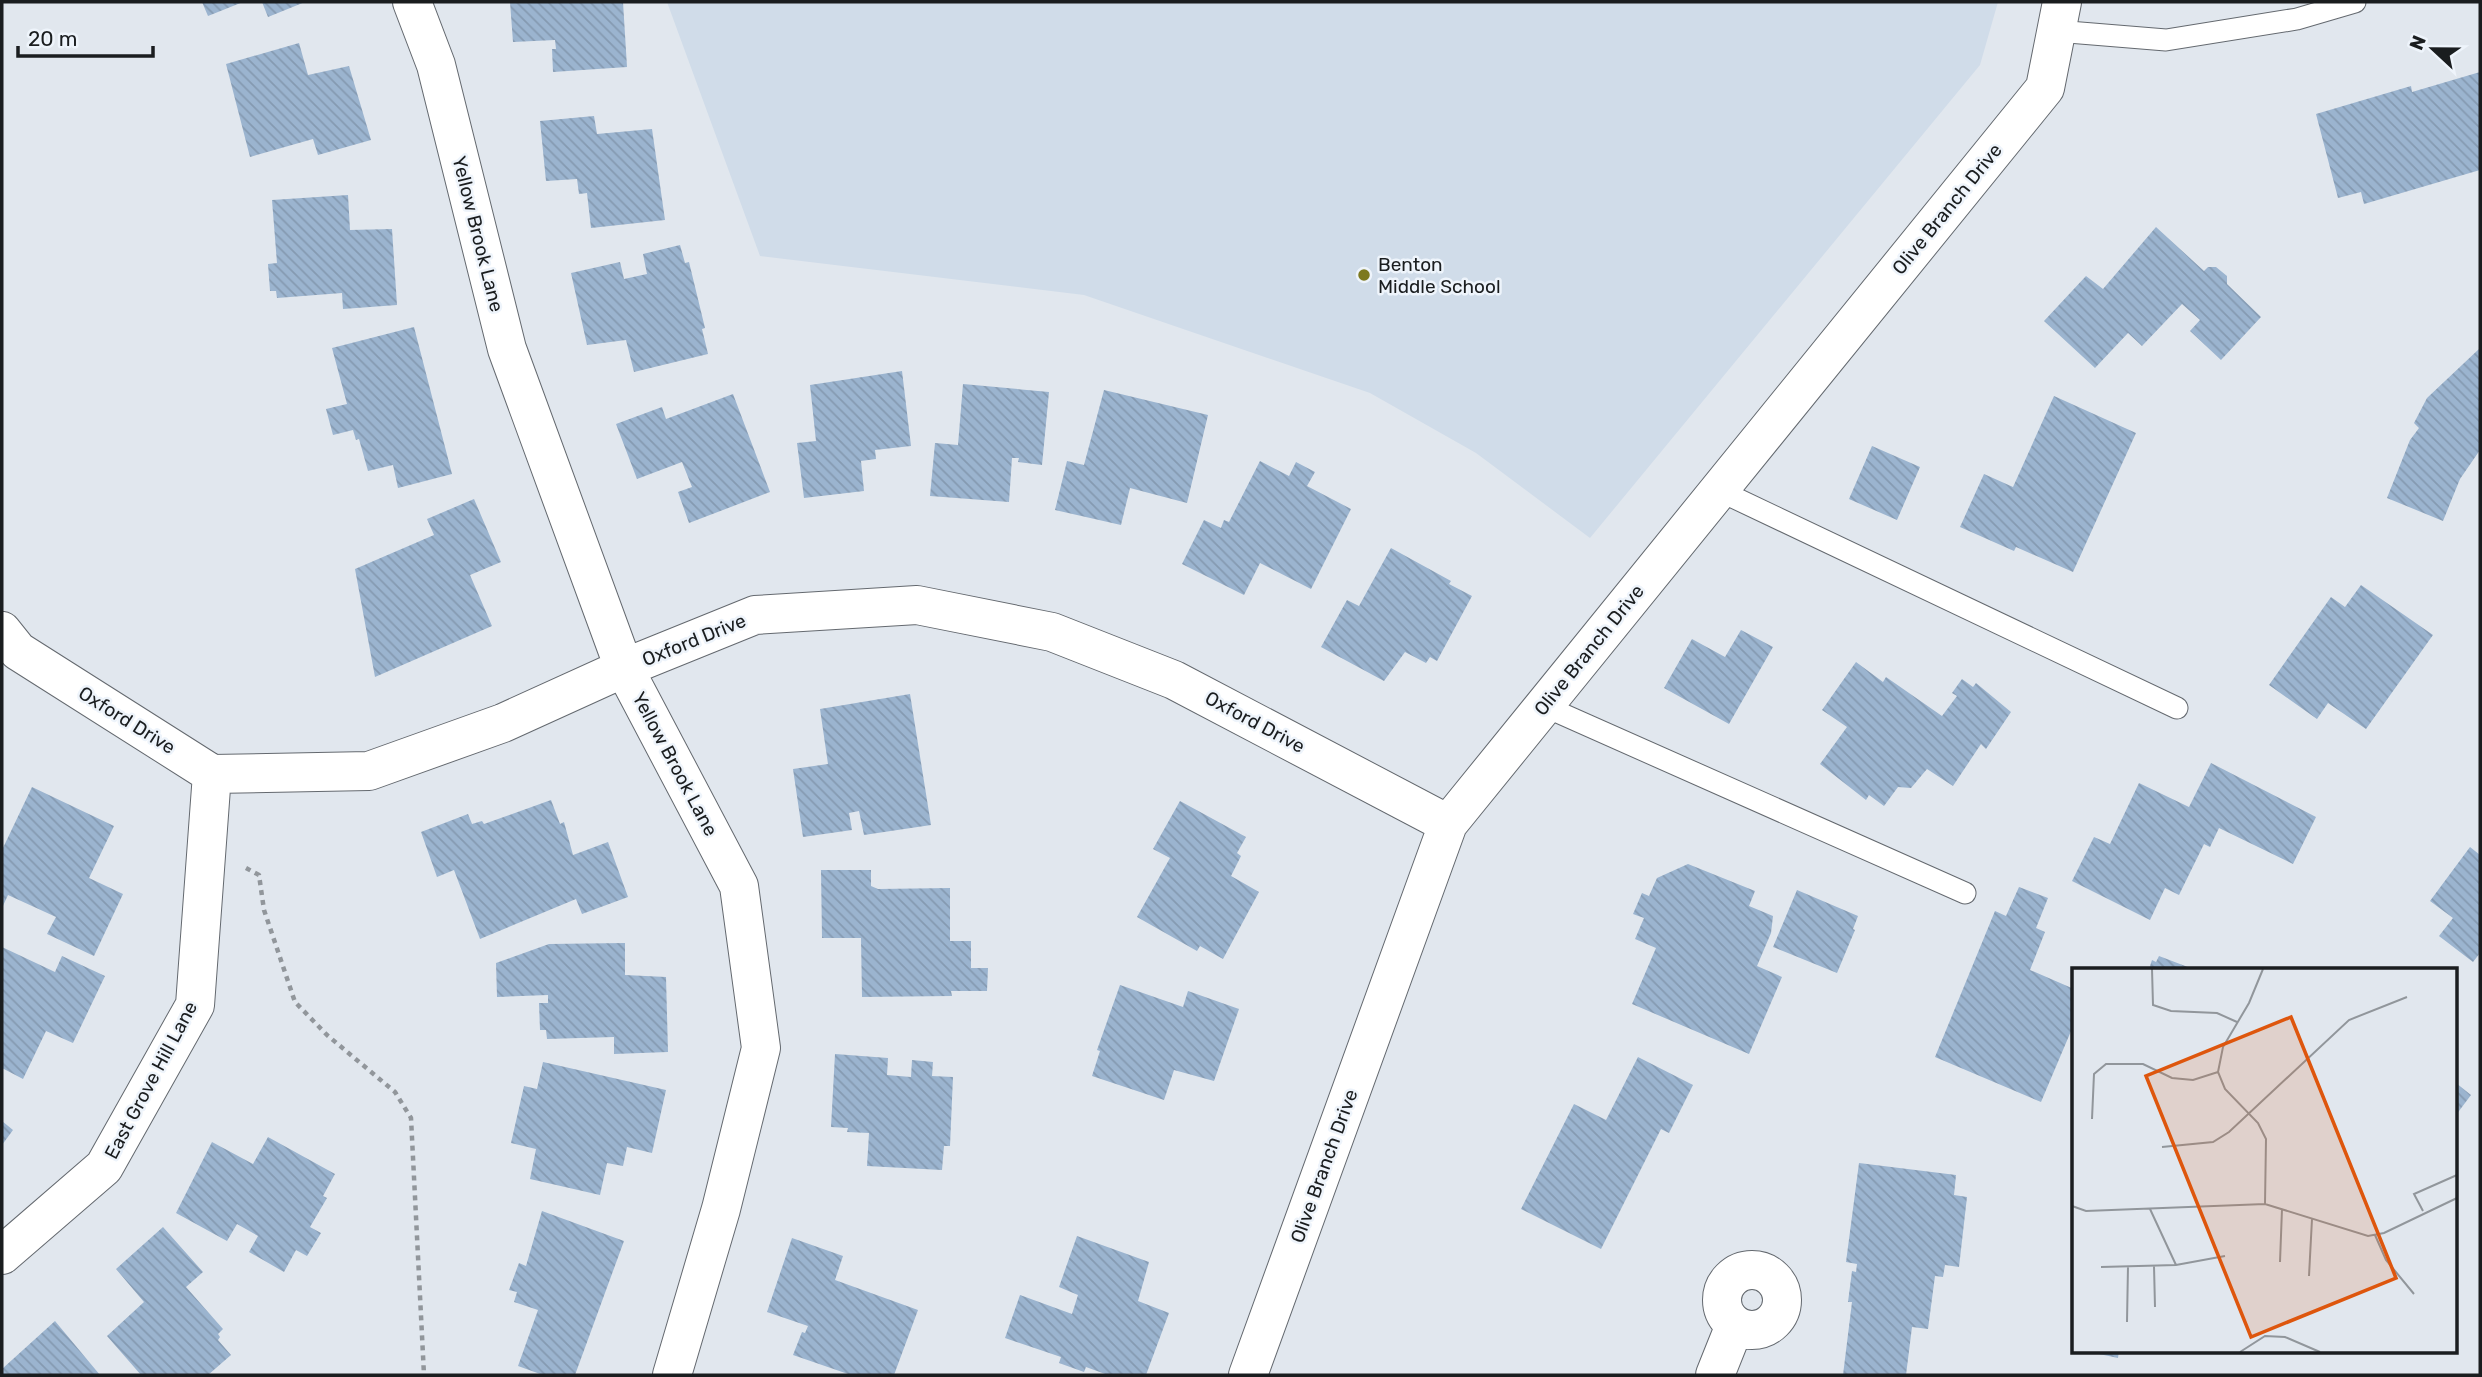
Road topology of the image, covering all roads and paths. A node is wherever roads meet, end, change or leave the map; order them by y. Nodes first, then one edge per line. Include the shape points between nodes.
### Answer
1 (412, 2) edge
2 (2355, 2) edge
3 (2059, 16) edge
4 (1718, 490) junction
5 (2, 631) edge
6 (624, 668) junction
7 (1544, 706) junction
8 (2177, 708) dead end
9 (212, 774) junction
10 (1448, 824) junction
11 (207, 849) junction
12 (1965, 893) dead end
13 (2, 1255) edge
14 (1735, 1325) dead end
15 (424, 1375) edge
16 (672, 1375) edge
17 (1248, 1375) edge
18 (1715, 1375) edge

1 - 6 street, Yellow Brook Lane via 436,65 507,349
2 - 3 lane via 2297,19 2166,40
3 - 4 street, Olive Branch Drive via 2045,88
4 - 7 street, Olive Branch Drive
4 - 8 lane
5 - 9 street, Oxford Drive via 18,651
6 - 9 street, Oxford Drive via 503,723 369,771
6 - 10 street, Oxford Drive via 755,615 917,605 1052,632 1174,680
6 - 16 street, Yellow Brook Lane via 739,886 761,1048 721,1209
7 - 10 street, Olive Branch Drive
7 - 12 lane
9 - 11 street, East Grove Hill Lane
10 - 17 street, Olive Branch Drive
11 - 13 street, East Grove Hill Lane via 195,1005 104,1167
11 - 15 path via 259,875 264,910 295,1002 395,1092 411,1118
14 - 18 street

